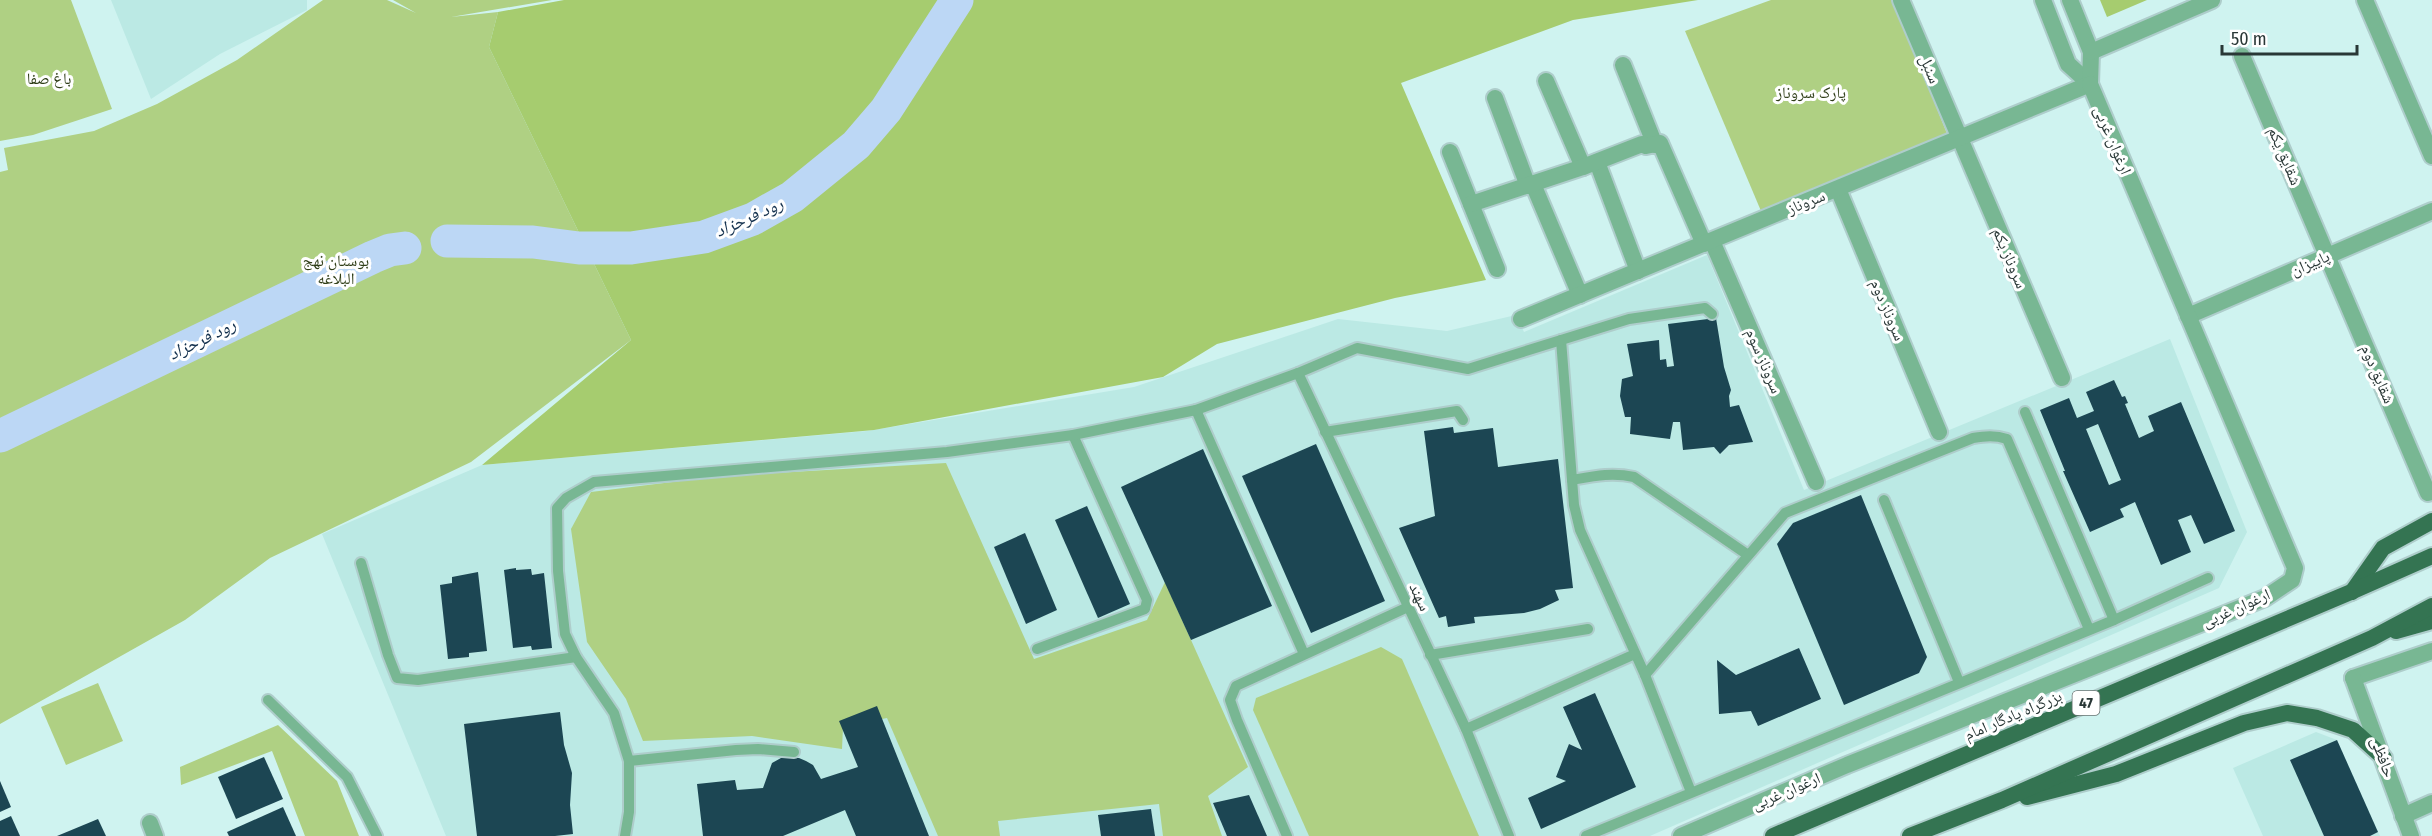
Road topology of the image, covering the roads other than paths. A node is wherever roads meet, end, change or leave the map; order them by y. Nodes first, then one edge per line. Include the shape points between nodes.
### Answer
1 (1901, 0) edge
2 (2043, 0) edge
3 (2070, 0) edge
4 (2212, 0) edge
5 (2365, 0) edge
6 (2091, 52) junction
7 (2242, 56) dead end
8 (1623, 65) dead end
9 (1546, 81) dead end
10 (2090, 84) junction
11 (1495, 98) dead end
12 (1959, 139) junction
13 (1655, 145) junction
14 (1450, 152) dead end
15 (2432, 156) edge
16 (1590, 165) junction
17 (1530, 185) junction
18 (1838, 189) junction
19 (1471, 204) junction
20 (2432, 211) edge
21 (1708, 242) junction
22 (2328, 255) junction
23 (1497, 269) dead end
24 (1638, 271) junction
25 (1580, 295) junction
26 (1712, 314) dead end
27 (2188, 316) junction
28 (1521, 319) dead end
29 (1561, 340) junction
30 (1298, 373) junction
31 (2062, 378) dead end
32 (1196, 410) junction
33 (2025, 412) dead end
34 (1463, 420) dead end
35 (1325, 432) junction
36 (1939, 432) dead end
37 (1073, 435) junction
38 (1572, 480) junction
39 (1816, 482) dead end
40 (2428, 493) dead end
41 (1884, 500) dead end
42 (2432, 521) edge
43 (1748, 555) junction
44 (2432, 556) edge
45 (361, 563) dead end
46 (2208, 578) dead end
47 (2351, 592) junction
48 (1408, 607) junction
49 (2428, 613) edge
50 (2114, 620) junction
51 (1588, 629) dead end
52 (2089, 629) junction
53 (1037, 649) dead end
54 (2432, 651) edge
55 (1304, 654) junction
56 (1635, 654) junction
57 (1430, 655) junction
58 (576, 657) junction
59 (1645, 675) junction
60 (1959, 682) junction
61 (268, 700) dead end
62 (1466, 729) junction
63 (794, 752) dead end
64 (2384, 758) junction
65 (629, 761) junction
66 (1691, 792) junction
67 (2002, 800) junction
68 (2432, 803) edge
69 (2403, 816) junction
70 (377, 836) edge
71 (625, 836) edge
72 (1287, 836) edge
73 (1509, 836) edge
74 (1586, 836) edge
75 (1681, 836) edge
76 (1773, 836) edge
77 (1910, 836) edge
78 (2411, 836) edge

1 - 12 street, سنبل
2 - 10 street, ارغوان غربی via 2068,64
3 - 6 street, ارغوان غربی
4 - 6 street
5 - 15 street
6 - 10 street, ارغوان غربی
7 - 22 street, شقایق یکم
8 - 13 street
9 - 16 street
10 - 12 street, سروناز
10 - 27 street, ارغوان غربی
11 - 17 street
12 - 18 street, سروناز
12 - 31 street, سروناز یکم
13 - 16 street via 1642,144
13 - 21 street, سروناز سوم via 1660,143
14 - 19 street
16 - 17 street
16 - 24 street
17 - 19 street
17 - 25 street
18 - 21 street, سروناز
18 - 36 street, سروناز دوم
19 - 23 street
20 - 22 street, پاییزان
21 - 24 street, سروناز
21 - 39 street, سروناز سوم
22 - 27 street, پاییزان
22 - 40 street, شقایق دوم
24 - 25 street, سروناز
25 - 28 street, سروناز
26 - 29 lane via 1705,308 1629,319
27 - 75 street, ارغوان غربی via 2295,568 2292,580 2265,598 1847,765
29 - 30 lane via 1468,369 1357,348
29 - 38 lane
30 - 32 lane
30 - 35 lane, سهند
32 - 37 lane
32 - 55 lane
33 - 50 lane
34 - 35 lane via 1457,411
35 - 48 lane, سهند
37 - 53 lane via 1147,600 1145,609
37 - 58 lane via 947,452 594,482 566,498 557,508 558,571 566,634
38 - 43 lane via 1616,473 1634,477
38 - 56 lane via 1580,530
41 - 60 lane
42 - 47 highway via 2383,548
43 - 52 lane via 1785,513 1973,438 1997,436 2007,439
43 - 59 lane
44 - 47 highway, بزرگراه یادگار امام / 47
45 - 58 lane via 398,678 418,680
46 - 50 lane
47 - 76 highway, بزرگراه یادگار امام / 47
48 - 55 lane
48 - 57 lane, سهند
49 - 67 highway
50 - 52 lane
51 - 57 lane
52 - 60 lane
54 - 64 street, حافظی via 2353,678
55 - 72 lane via 1236,686 1230,700
56 - 59 lane
56 - 62 lane
57 - 62 lane, سهند
58 - 65 lane via 614,713
59 - 66 lane
60 - 66 lane
61 - 70 lane via 347,777
62 - 73 lane, سهند
63 - 65 lane via 736,750
64 - 67 highway via 2353,730 2287,712 2244,723 2115,774 2041,795
64 - 69 street, حافظی
65 - 71 lane
66 - 74 lane
67 - 77 highway
68 - 69 street
69 - 78 street, حافظی

